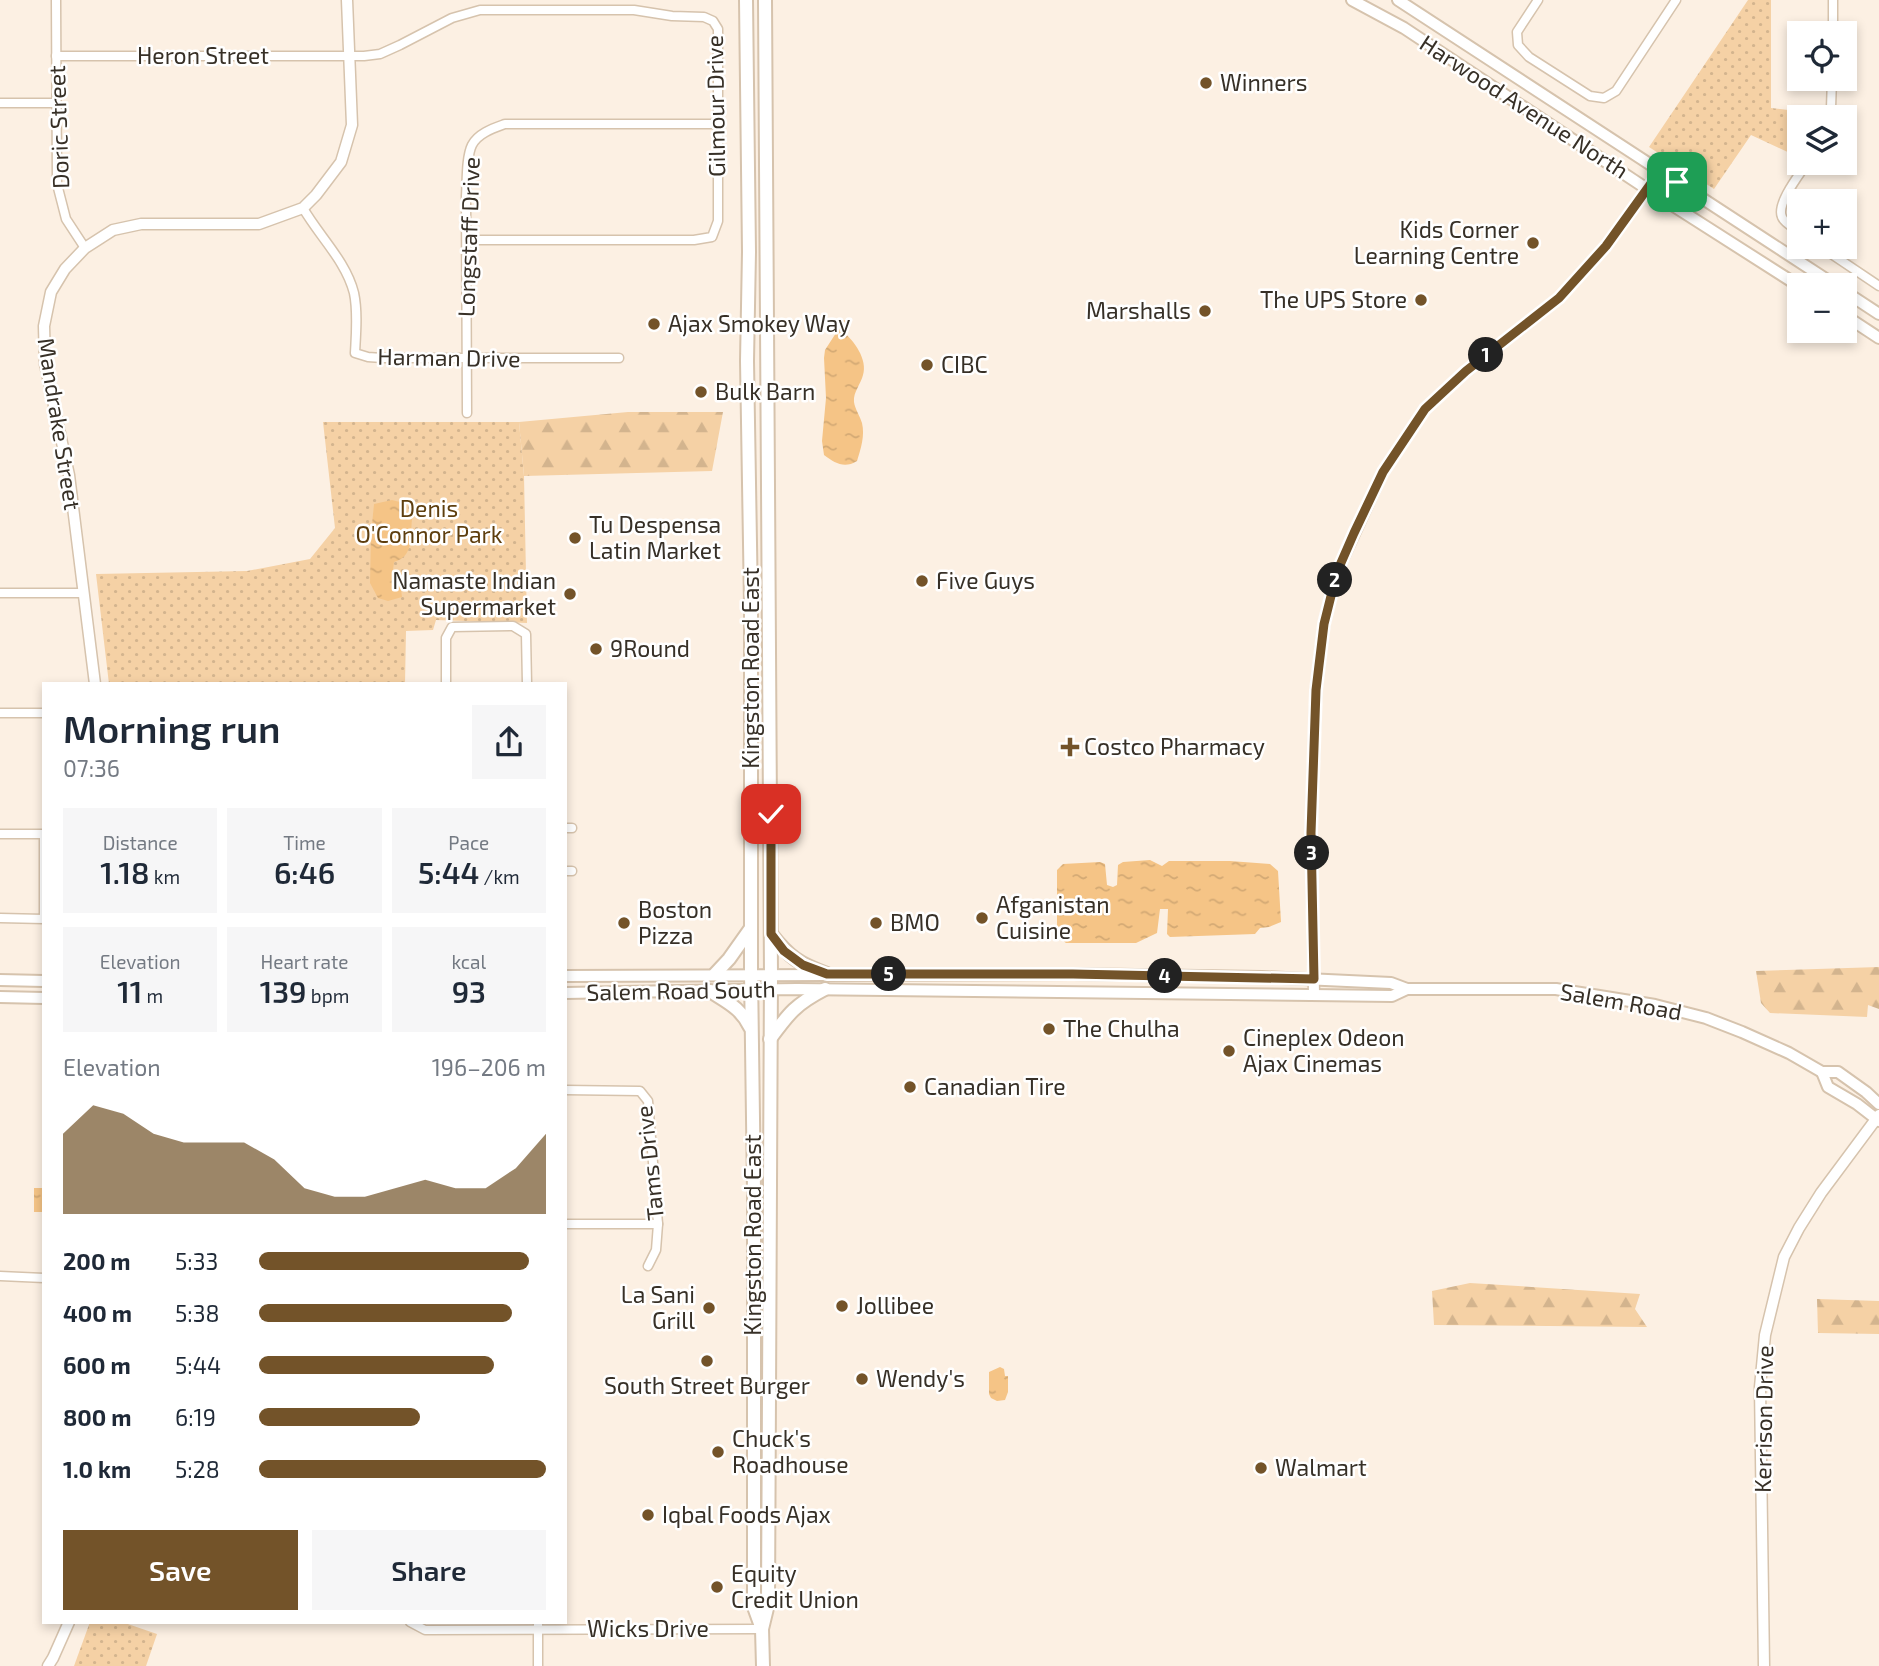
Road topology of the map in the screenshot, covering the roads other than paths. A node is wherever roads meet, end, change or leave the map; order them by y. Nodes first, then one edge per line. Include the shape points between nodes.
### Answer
1 (56, 0) edge
2 (347, 0) edge
3 (746, 0) edge
4 (765, 0) edge
5 (1352, 0) edge
6 (1398, 0) edge
7 (1538, 0) edge
8 (1676, 0) edge
9 (1833, 0) edge
10 (1833, 21) edge
11 (56, 56) junction
12 (349, 56) junction
13 (0, 103) edge
14 (56, 103) junction
15 (717, 124) junction
16 (1660, 171) junction
17 (1647, 189) junction
18 (1787, 195) edge
19 (303, 208) junction
20 (1787, 223) edge
21 (468, 240) junction
22 (85, 248) junction
23 (1840, 259) edge
24 (1817, 273) edge
25 (1787, 278) edge
26 (1879, 286) edge
27 (1857, 300) edge
28 (1879, 314) edge
29 (1857, 324) edge
30 (1879, 338) edge
31 (619, 358) dead end
32 (466, 359) junction
33 (467, 414) dead end
34 (0, 593) edge
35 (83, 593) junction
36 (95, 682) edge
37 (446, 682) edge
38 (527, 682) edge
39 (0, 713) edge
40 (42, 713) edge
41 (0, 834) edge
42 (42, 834) edge
43 (0, 918) edge
44 (42, 919) edge
45 (751, 928) junction
46 (771, 934) junction
47 (715, 974) junction
48 (751, 974) junction
49 (771, 974) junction
50 (827, 974) junction
51 (567, 976) edge
52 (1314, 979) junction
53 (0, 980) edge
54 (42, 981) edge
55 (752, 989) junction
56 (797, 989) joint
57 (825, 989) junction
58 (1407, 989) junction
59 (771, 990) junction
60 (710, 991) junction
61 (567, 993) edge
62 (1314, 994) junction
63 (0, 997) edge
64 (42, 998) edge
65 (751, 1030) junction
66 (770, 1040) junction
67 (1822, 1072) junction
68 (567, 1090) edge
69 (1879, 1104) edge
70 (1878, 1119) edge
71 (567, 1224) edge
72 (658, 1224) junction
73 (648, 1266) dead end
74 (0, 1276) edge
75 (42, 1278) edge
76 (68, 1624) edge
77 (414, 1624) edge
78 (538, 1626) edge
79 (762, 1629) junction
80 (48, 1666) edge
81 (538, 1666) edge
82 (763, 1666) edge
83 (1763, 1666) edge

1 - 11 street, Doric Street
2 - 12 street, Mandrake Street
3 - 45 main road, Kingston Road East
4 - 46 main road, Kingston Road East
5 - 17 main road, Harwood Avenue North via 1404,27
6 - 16 main road, Harwood Avenue North
7 - 8 street via 1517,32 1518,46 1590,96 1604,98 1616,91
9 - 10 street
11 - 12 street, Heron Street
11 - 14 street, Doric Street
12 - 15 street, Gilmour Drive via 380,54 452,18 480,10 634,10 704,17 718,29
12 - 19 street, Mandrake Street via 352,125 341,162
13 - 14 street
14 - 22 street, Doric Street via 57,184 66,219
15 - 21 street, Longstaff Drive via 527,123 489,129 472,144 468,165
15 - 21 street, Gilmour Drive via 718,220 712,237
16 - 17 street
16 - 24 main road, Harwood Avenue North
17 - 25 main road, Harwood Avenue North
17 - 52 street via 1606,246 1559,298 1425,409 1383,472 1337,572 1324,624 1316,690 1311,833
18 - 20 street via 1780,211
19 - 22 street, Mandrake Street via 260,224 141,224 113,230
19 - 32 street, Harman Drive via 347,274 354,295 355,353
21 - 32 street, Longstaff Drive
22 - 35 street, Mandrake Street via 51,292 44,326 45,364 69,475
23 - 26 street
27 - 28 main road
29 - 30 main road
31 - 32 street, Harman Drive
32 - 33 street, Longstaff Drive
34 - 35 street
35 - 36 street, Mandrake Street
37 - 38 street via 446,638 452,628 513,626 526,634
39 - 40 street
41 - 42 street
43 - 44 street
45 - 47 main road
45 - 48 main road, Kingston Road East
46 - 49 main road, Kingston Road East
46 - 50 main road via 803,965
47 - 48 main road, Salem Road South
47 - 51 main road, Salem Road South
48 - 49 main road, Salem Road South
48 - 55 main road, Kingston Road East
49 - 50 main road, Salem Road South
49 - 59 main road, Kingston Road East
50 - 52 main road, Salem Road
52 - 58 main road, Salem Road via 1391,983
52 - 62 street
53 - 54 main road
55 - 59 main road, Salem Road South
55 - 60 main road, Salem Road South
55 - 65 main road, Kingston Road East
56 - 57 main road, Salem Road
56 - 59 main road, Salem Road South
57 - 62 main road, Salem Road
57 - 66 main road via 804,1000
58 - 62 main road, Salem Road via 1392,996
58 - 67 main road, Salem Road via 1556,989 1655,1005 1742,1032
59 - 66 main road, Kingston Road East
60 - 61 main road, Salem Road South
60 - 65 main road via 734,1005
63 - 64 main road
65 - 79 main road, Kingston Road East via 754,1607
66 - 79 main road, Kingston Road East via 769,1592
67 - 69 main road, Salem Road via 1838,1072
67 - 70 main road, Salem Road via 1828,1087
68 - 72 street, Tams Drive via 639,1091 648,1101
70 - 83 street, Kerrison Drive via 1799,1228 1784,1257 1765,1335 1760,1387
71 - 72 street
72 - 73 street, Tams Drive via 656,1250
74 - 75 street
76 - 80 street
77 - 78 street, Wicks Drive via 425,1630
78 - 79 street, Wicks Drive
78 - 81 street
79 - 82 main road, Kingston Road East

